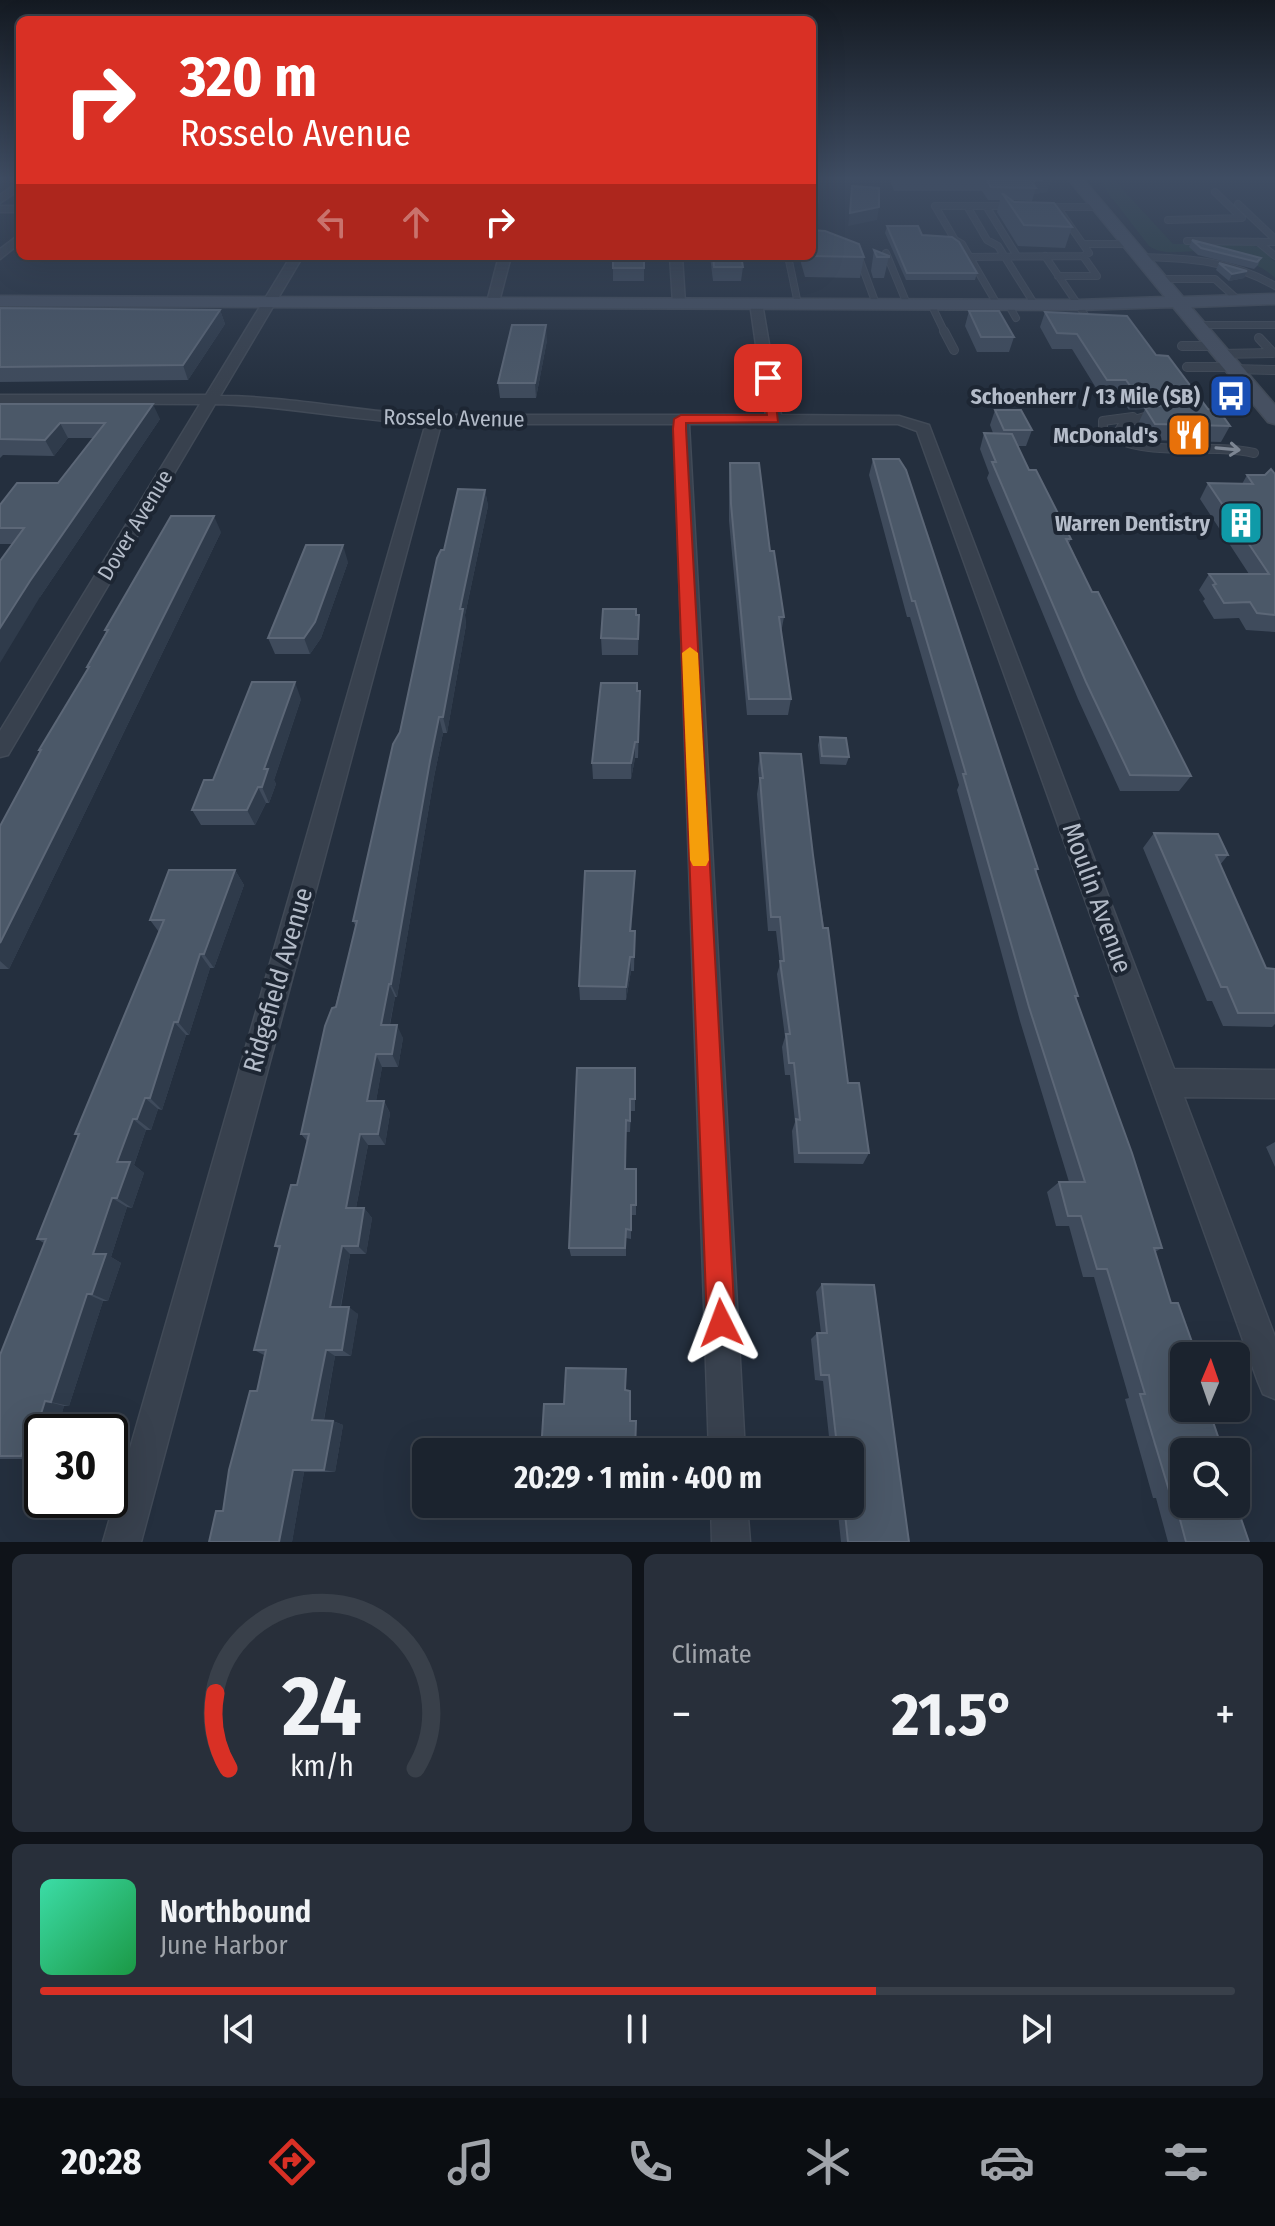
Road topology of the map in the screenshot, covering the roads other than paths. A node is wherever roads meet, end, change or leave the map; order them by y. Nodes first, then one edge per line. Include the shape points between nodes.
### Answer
1 (857, 252) edge
2 (967, 252) edge
3 (1001, 252) edge
4 (1014, 252) edge
5 (1089, 252) edge
6 (1136, 252) edge
7 (886, 253) edge
8 (1017, 256) junction
9 (1045, 256) junction
10 (1083, 256) junction
11 (970, 257) junction
12 (1141, 257) junction
13 (1005, 258) junction
14 (295, 260) edge
15 (504, 260) edge
16 (676, 260) edge
17 (789, 260) edge
18 (1228, 267) junction
19 (1058, 276) junction
20 (1158, 279) junction
21 (1215, 279) junction
22 (1275, 286) edge
23 (1275, 299) edge
24 (1238, 300) junction
25 (0, 301) edge
26 (269, 301) junction
27 (493, 302) junction
28 (1177, 302) junction
29 (679, 303) junction
30 (756, 303) junction
31 (798, 304) junction
32 (876, 304) junction
33 (907, 304) junction
34 (931, 304) junction
35 (1035, 305) junction
36 (1007, 309) junction
37 (1082, 312) junction
38 (1196, 325) junction
39 (1275, 325) edge
40 (1259, 338) dead end
41 (1182, 346) dead end
42 (954, 350) dead end
43 (1225, 359) junction
44 (1187, 367) dead end
45 (1275, 370) edge
46 (0, 399) edge
47 (210, 400) junction
48 (1163, 413) edge
49 (1137, 416) junction
50 (435, 418) junction
51 (1275, 418) edge
52 (681, 419) junction
53 (774, 419) junction
54 (910, 421) joint
55 (1114, 438) junction
56 (1254, 453) dead end
57 (0, 749) edge
58 (1165, 1083) junction
59 (1275, 1084) edge
60 (1275, 1382) edge
61 (726, 1438) edge
62 (730, 1518) edge
63 (122, 1542) edge
64 (731, 1542) edge

1 - 32 lane
2 - 11 lane
3 - 13 lane
4 - 8 lane
5 - 10 lane
6 - 12 main road
7 - 33 lane
8 - 9 lane
8 - 13 lane
9 - 10 lane
9 - 19 lane
10 - 19 lane via 1097,276
11 - 13 lane
11 - 36 lane
12 - 18 lane via 1196,259
12 - 20 main road
13 - 35 lane
14 - 26 street, Dover Avenue
15 - 27 street
16 - 29 street
17 - 31 lane
18 - 21 lane
18 - 22 lane
19 - 37 lane
20 - 21 lane
20 - 28 main road
21 - 24 lane
23 - 24 main road
24 - 28 main road
25 - 26 main road
26 - 27 main road
26 - 47 street, Dover Avenue
27 - 29 main road
28 - 37 main road
28 - 38 main road
29 - 30 main road
30 - 31 main road
30 - 53 street
31 - 32 main road
32 - 33 main road
33 - 34 main road
34 - 36 main road
34 - 42 lane
35 - 36 main road
35 - 37 main road
38 - 39 lane
38 - 43 main road
40 - 43 lane via 1273,353
41 - 43 lane
43 - 44 lane
43 - 45 lane
43 - 51 main road
46 - 47 street, Rosselo Avenue
47 - 50 street, Rosselo Avenue
47 - 57 street, Dover Avenue
48 - 49 lane
49 - 55 lane via 1118,426
49 - 55 lane via 1103,421 1103,429
50 - 52 street, Rosselo Avenue
50 - 63 street, Ridgefield Avenue
52 - 53 street, Rosselo Avenue
52 - 61 street
53 - 54 street, Rosselo Avenue
54 - 58 street, Moulin Avenue via 926,431
55 -> 56 lane via 1134,447
58 - 59 street
58 - 60 street, Moulin Avenue
62 - 64 street

